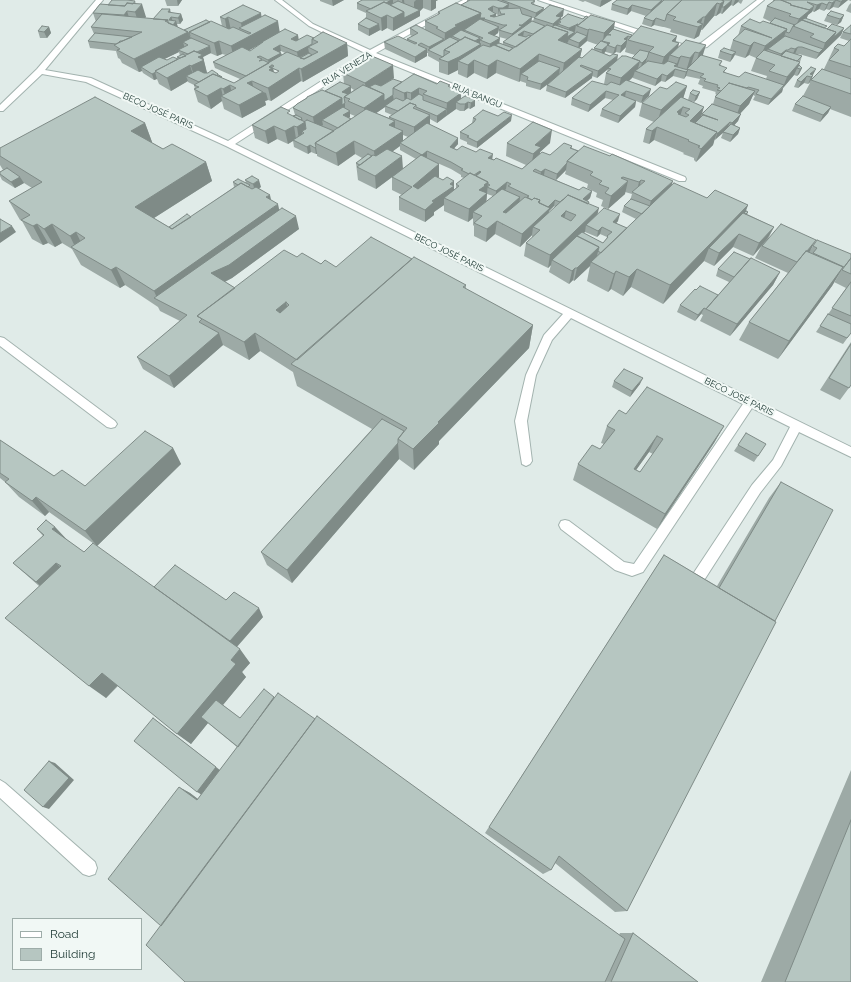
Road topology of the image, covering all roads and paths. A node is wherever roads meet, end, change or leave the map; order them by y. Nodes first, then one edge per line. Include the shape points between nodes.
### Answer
1 (100, 0) edge
2 (278, 0) edge
3 (468, 0) edge
4 (541, 0) edge
5 (761, 0) edge
6 (370, 53) junction
7 (40, 71) junction
8 (0, 109) edge
9 (229, 144) junction
10 (682, 180) dead end
11 (570, 313) junction
12 (0, 341) edge
13 (750, 402) junction
14 (111, 424) dead end
15 (797, 425) junction
16 (851, 452) edge
17 (526, 461) dead end
18 (564, 525) dead end
19 (696, 581) edge
20 (0, 788) edge
21 (89, 868) dead end

1 - 7 street
2 - 6 street, RUA BANGU via 311,25
3 - 6 street, RUA VENEZA
4 - 5 street via 693,48 704,45
6 - 9 street, RUA VENEZA
6 - 10 street, RUA BANGU
7 - 8 street
7 - 9 street, BECO JOSÉ PARIS via 88,80
9 - 11 street, BECO JOSÉ PARIS
11 - 13 street, BECO JOSÉ PARIS
11 - 17 street via 548,338 531,375 521,421
12 - 14 street
13 - 15 street, BECO JOSÉ PARIS
13 - 18 street via 638,568 632,570 620,566
15 - 16 street, BECO JOSÉ PARIS
15 - 19 street via 778,463 756,489
20 - 21 street

